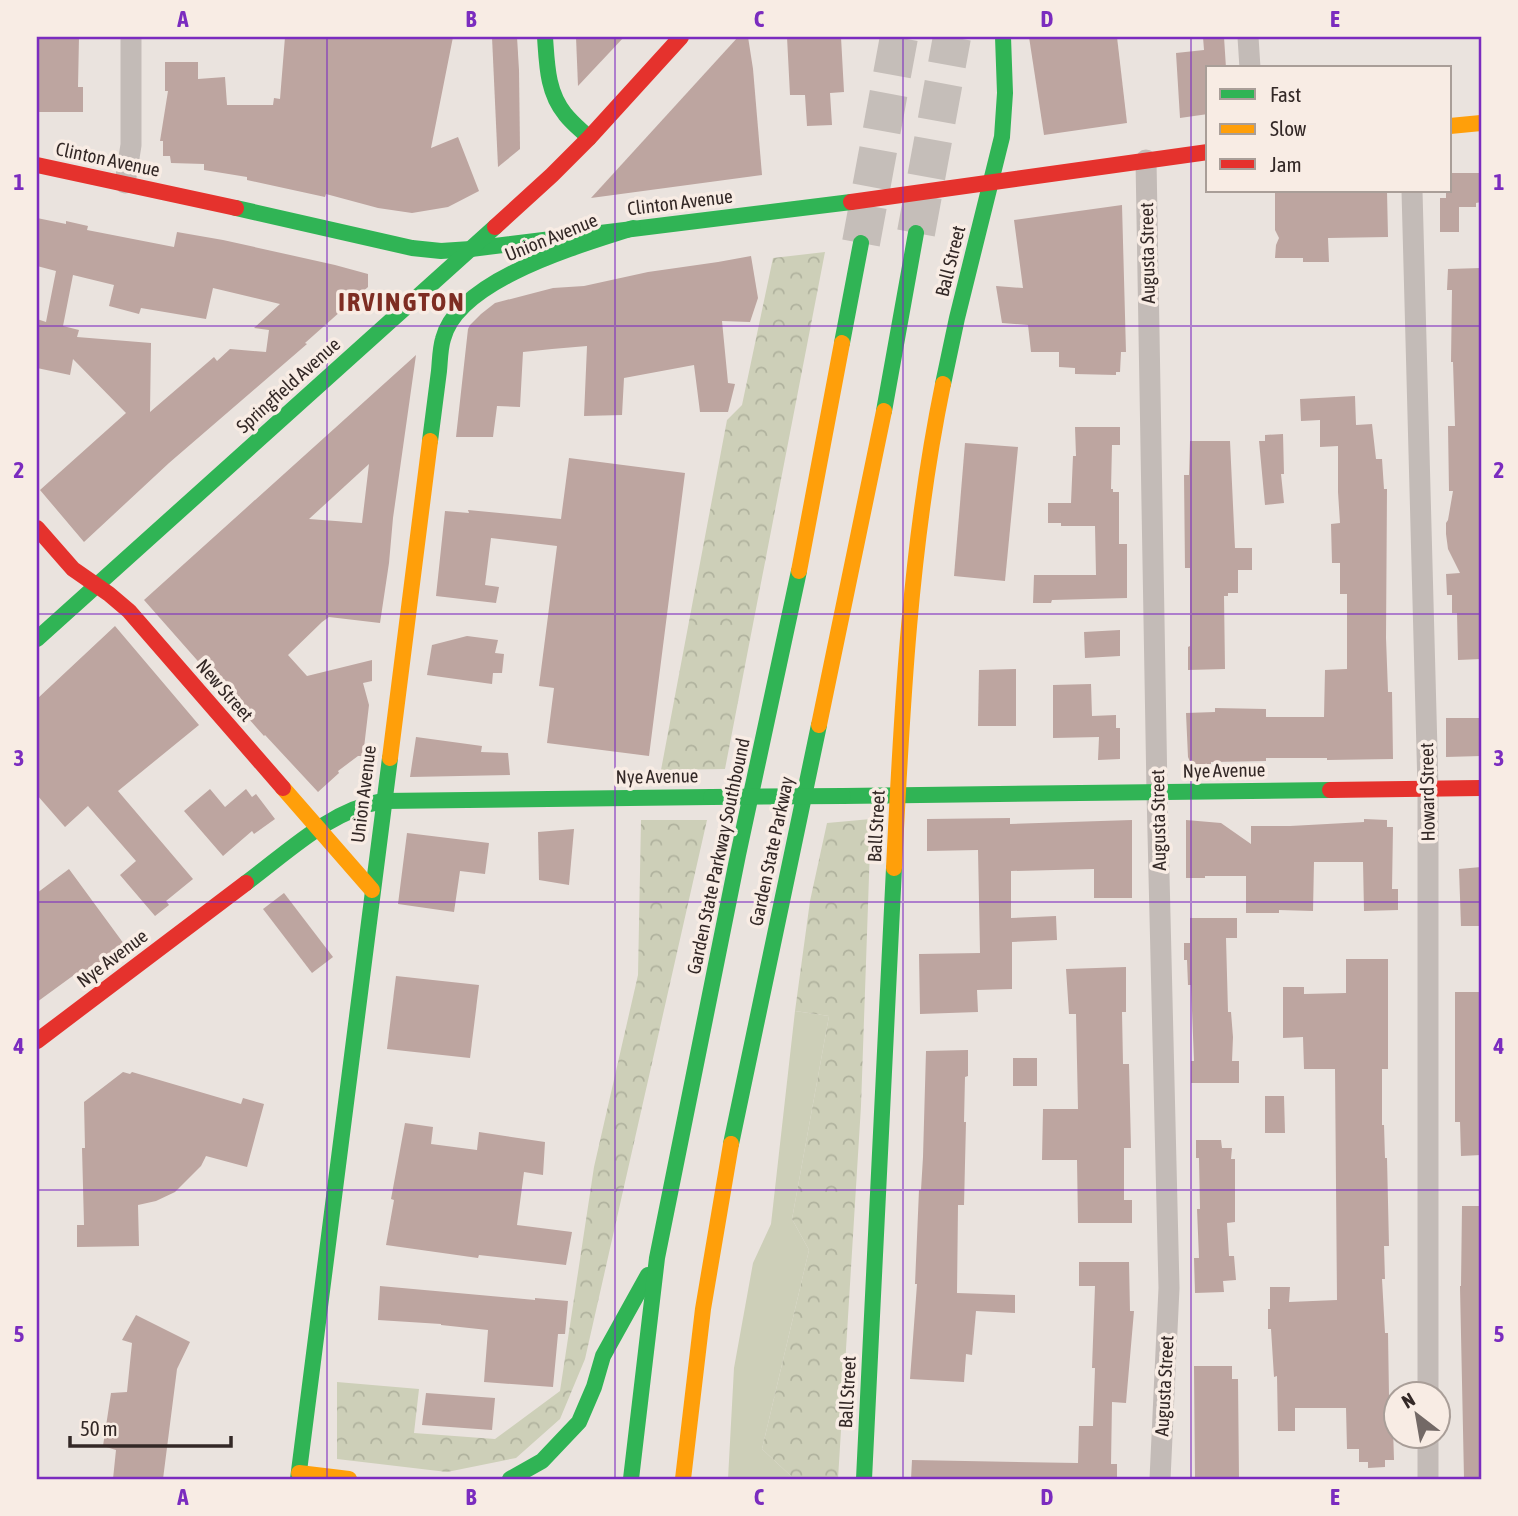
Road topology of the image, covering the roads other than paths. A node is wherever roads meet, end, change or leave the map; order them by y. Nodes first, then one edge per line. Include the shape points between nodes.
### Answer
1 (131, 37) edge
2 (545, 37) edge
3 (681, 37) edge
4 (1003, 37) edge
5 (1248, 37) edge
6 (1250, 66) edge
7 (1481, 123) edge
8 (1452, 126) edge
9 (589, 138) junction
10 (1206, 152) edge
11 (1146, 160) junction
12 (37, 165) edge
13 (992, 182) junction
14 (125, 183) junction
15 (1412, 192) edge
16 (633, 228) junction
17 (916, 233) tunnel mouth
18 (861, 243) tunnel mouth
19 (471, 249) junction
20 (37, 528) edge
21 (96, 586) junction
22 (37, 639) edge
23 (1428, 788) junction
24 (1481, 788) edge
25 (1157, 792) junction
26 (899, 795) junction
27 (383, 801) junction
28 (319, 828) junction
29 (372, 890) junction
30 (37, 1041) edge
31 (657, 1258) junction
32 (1428, 1380) edge
33 (1428, 1450) edge
34 (298, 1476) edge
35 (349, 1479) edge
36 (510, 1479) edge
37 (631, 1479) edge
38 (683, 1479) edge
39 (864, 1479) edge
40 (1160, 1479) edge
41 (1428, 1479) edge

1 - 14 street via 131,145
2 - 9 main road via 553,94 564,113
3 - 9 main road, Springfield Avenue
4 - 13 main road, Ball Street via 1004,110
5 - 6 street
7 - 8 main road
9 - 19 main road, Springfield Avenue
10 - 11 main road, Clinton Avenue
11 - 13 main road, Clinton Avenue
11 - 25 street, Augusta Street
12 - 14 main road, Clinton Avenue
13 - 16 main road, Clinton Avenue
13 - 26 main road, Ball Street via 951,346 918,528 906,646
14 - 19 main road, Clinton Avenue via 412,248
15 - 23 street, Howard Street
16 - 19 main road, Clinton Avenue
16 - 27 main road, Union Avenue via 577,246 495,283 463,306 443,339
17 - 38 main road, Garden State Parkway via 875,458 728,1156 703,1309
18 - 31 main road, Garden State Parkway Southbound
19 - 21 main road, Springfield Avenue
20 - 21 main road, New Street via 73,569
21 - 22 main road, Springfield Avenue
21 - 28 main road, New Street via 129,611
23 - 24 main road, Nye Avenue
23 - 25 main road, Nye Avenue
23 - 32 street, Howard Street
25 - 26 main road, Nye Avenue
25 - 40 street, Augusta Street via 1169,1288
26 - 27 main road, Nye Avenue, bridge
26 - 39 main road, Ball Street
27 - 28 main road, Nye Avenue via 350,810
27 - 29 main road, Union Avenue
28 - 29 main road, New Street
28 - 30 main road, Nye Avenue
29 - 34 main road, Union Avenue
31 - 36 main road via 603,1356 579,1422 542,1461
31 - 37 main road, Garden State Parkway Southbound
33 - 41 street
34 - 35 main road

